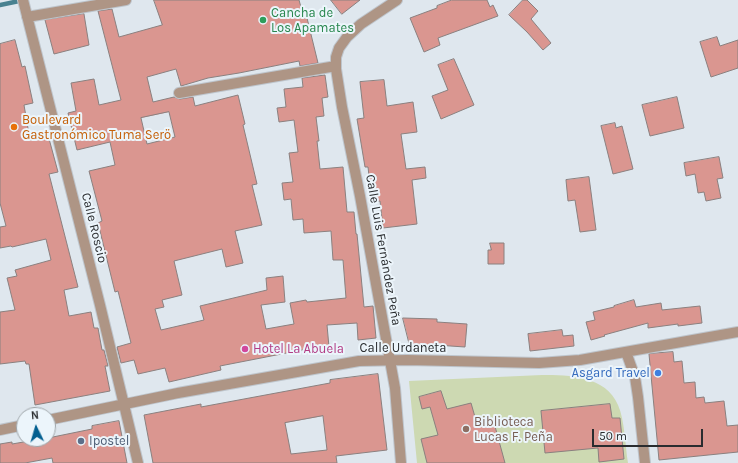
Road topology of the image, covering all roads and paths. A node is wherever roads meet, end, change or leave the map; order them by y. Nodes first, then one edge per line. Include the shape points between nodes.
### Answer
1 (126, 0) edge
2 (397, 0) edge
3 (25, 8) edge
4 (336, 66) junction
5 (179, 93) dead end
6 (738, 332) edge
7 (626, 352) junction
8 (390, 360) junction
9 (124, 404) junction
10 (56, 418) edge
11 (16, 427) edge
12 (0, 430) edge
13 (138, 463) edge
14 (401, 463) edge
15 (645, 463) edge

1 - 3 street
2 - 4 street, Calle Luis Fernández Peña via 346,37 339,48
3 - 9 street, Calle Roscio
4 - 5 street
4 - 8 street, Calle Luis Fernández Peña
6 - 7 street, Calle Urdaneta
7 - 8 street, Calle Urdaneta via 580,360 539,363
7 - 15 street via 635,378
8 - 9 street, Calle Urdaneta via 359,361 314,368
8 - 14 street, Calle Luis Fernández Peña
9 - 10 street, Calle Urdaneta
9 - 13 street, Calle Roscio
11 - 12 street

